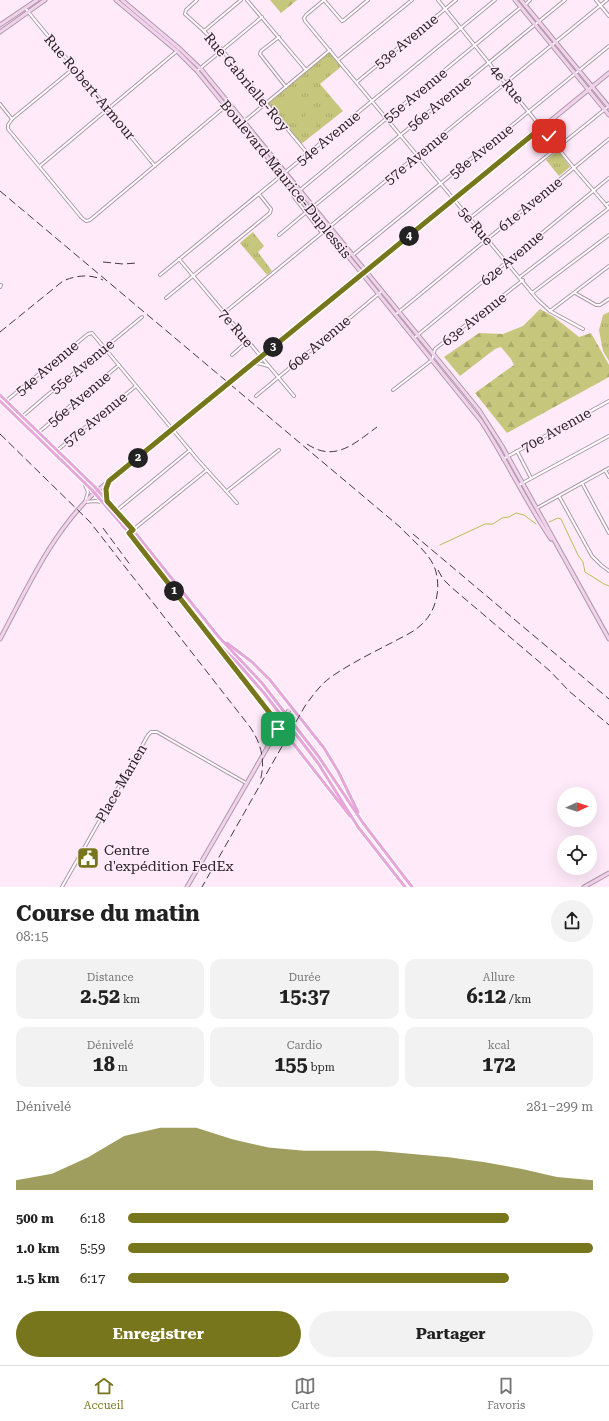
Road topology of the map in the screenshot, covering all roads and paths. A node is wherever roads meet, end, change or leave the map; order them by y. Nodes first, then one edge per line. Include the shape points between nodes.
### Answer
1 (37, 0) edge
2 (45, 0) edge
3 (116, 0) edge
4 (122, 0) edge
5 (198, 0) edge
6 (241, 0) edge
7 (247, 0) edge
8 (324, 0) edge
9 (368, 0) edge
10 (412, 0) edge
11 (438, 0) edge
12 (456, 0) edge
13 (495, 0) edge
14 (514, 0) edge
15 (521, 0) edge
16 (530, 0) edge
17 (565, 0) edge
18 (596, 0) edge
19 (607, 0) edge
20 (525, 4) junction
21 (600, 5) junction
22 (25, 8) junction
23 (521, 8) junction
24 (445, 9) junction
25 (28, 12) junction
26 (609, 16) edge
27 (262, 17) junction
28 (539, 22) junction
29 (0, 25) edge
30 (535, 25) junction
31 (461, 28) junction
32 (1, 31) edge
33 (204, 31) junction
34 (279, 37) junction
35 (556, 42) junction
36 (552, 45) junction
37 (475, 46) junction
38 (609, 46) edge
39 (179, 50) junction
40 (222, 50) junction
41 (330, 50) junction
42 (338, 60) junction
43 (489, 62) junction
44 (74, 68) junction
45 (199, 70) junction
46 (306, 70) junction
47 (579, 70) junction
48 (609, 73) edge
49 (575, 74) junction
50 (356, 82) junction
51 (506, 83) junction
52 (592, 86) junction
53 (286, 87) junction
54 (588, 90) junction
55 (372, 101) junction
56 (266, 103) junction
57 (0, 104) edge
58 (226, 106) junction
59 (609, 106) edge
60 (108, 109) junction
61 (604, 109) junction
62 (529, 111) junction
63 (609, 115) edge
64 (386, 118) junction
65 (12, 119) junction
66 (242, 123) junction
67 (542, 127) junction
68 (401, 135) junction
69 (609, 139) edge
70 (558, 147) junction
71 (308, 154) junction
72 (418, 155) junction
73 (40, 166) junction
74 (155, 166) junction
75 (574, 168) junction
76 (284, 174) junction
77 (609, 178) edge
78 (441, 183) junction
79 (594, 190) junction
80 (298, 191) junction
81 (259, 194) junction
82 (454, 199) junction
83 (609, 203) edge
84 (606, 205) junction
85 (312, 208) junction
86 (609, 208) edge
87 (306, 213) junction
88 (470, 218) junction
89 (328, 228) junction
90 (322, 233) junction
91 (279, 235) dead end
92 (609, 235) edge
93 (487, 238) junction
94 (352, 255) junction
95 (179, 259) junction
96 (507, 262) junction
97 (609, 266) edge
98 (364, 273) junction
99 (160, 275) dead end
100 (193, 276) junction
101 (520, 277) junction
102 (523, 280) junction
103 (382, 290) junction
104 (532, 293) junction
105 (575, 293) junction
106 (378, 294) junction
107 (166, 298) dead end
108 (609, 299) edge
109 (550, 311) junction
110 (399, 312) junction
111 (224, 313) junction
112 (395, 315) junction
113 (142, 317) dead end
114 (583, 329) dead end
115 (418, 335) junction
116 (414, 338) junction
117 (248, 341) junction
118 (105, 349) junction
119 (433, 354) junction
120 (232, 355) dead end
121 (261, 357) junction
122 (432, 360) junction
123 (252, 364) junction
124 (119, 365) junction
125 (268, 366) junction
126 (278, 377) junction
127 (136, 386) junction
128 (393, 390) dead end
129 (0, 395) edge
130 (256, 396) dead end
131 (294, 396) dead end
132 (609, 401) edge
133 (2, 402) edge
134 (23, 416) junction
135 (485, 418) junction
136 (481, 421) junction
137 (173, 429) junction
138 (39, 432) junction
139 (609, 436) edge
140 (190, 450) junction
141 (279, 450) dead end
142 (517, 451) junction
143 (56, 452) junction
144 (508, 456) junction
145 (503, 459) junction
146 (609, 468) edge
147 (207, 470) junction
148 (605, 470) junction
149 (80, 477) junction
150 (609, 477) edge
151 (532, 479) junction
152 (109, 481) junction
153 (523, 483) junction
154 (582, 483) junction
155 (518, 486) junction
156 (98, 490) junction
157 (227, 491) junction
158 (94, 493) junction
159 (559, 496) junction
160 (107, 501) junction
161 (85, 502) junction
162 (237, 503) dead end
163 (104, 504) junction
164 (537, 508) junction
165 (116, 511) junction
166 (532, 511) junction
167 (133, 530) junction
168 (129, 533) junction
169 (609, 533) edge
170 (560, 552) junction
171 (609, 571) edge
172 (210, 636) junction
173 (218, 636) junction
174 (0, 639) edge
175 (609, 640) edge
176 (291, 706) junction
177 (279, 726) junction
178 (246, 783) junction
179 (362, 823) junction
180 (358, 827) junction
181 (609, 873) edge
182 (62, 887) edge
183 (187, 887) edge
184 (405, 887) edge
185 (412, 887) edge
186 (584, 887) edge

1 - 22 street
2 - 25 street
3 - 39 street, Boulevard Maurice-Duplessis
4 - 39 street, Boulevard Maurice-Duplessis
5 - 33 street, Rue Gabrielle-Roy via 184,12
6 - 33 street
7 - 27 street
8 - 9 street via 342,21
8 - 41 street, 5e Rue via 304,18
10 - 42 street
11 - 24 street, 4e Rue
12 - 24 street, 53e Avenue
13 - 31 street, 54e Avenue
14 - 23 street
15 - 20 street
16 - 20 street, 55e Avenue
17 - 28 street, 56e Avenue
18 - 21 street
19 - 21 street, 57e Avenue
20 - 23 street, 55e Avenue
20 - 28 street
21 - 26 street
21 - 35 street, 57e Avenue
22 - 25 street, Rue Robert-Armour
22 - 29 street
23 - 30 street
23 - 37 street, 55e Avenue
24 - 31 street, 4e Rue
24 - 50 street, 53e Avenue
25 - 32 street
25 - 44 street, Rue Robert-Armour
27 - 34 street
27 - 40 street
28 - 30 street, 56e Avenue
28 - 35 street
29 - 32 street
30 - 36 street
30 - 43 street, 56e Avenue
31 - 37 street, 4e Rue
31 - 55 street, 54e Avenue
33 - 40 street, Rue Gabrielle-Roy
34 - 46 street
34 - 53 street via 260,54
35 - 36 street, 57e Avenue
35 - 47 street
36 - 49 street
36 - 51 street, 57e Avenue
37 - 43 street, 4e Rue
37 - 64 street, 55e Avenue
38 - 47 street, 58e Avenue
39 - 45 street, Boulevard Maurice-Duplessis
39 - 60 street
40 - 45 street
40 - 56 street, Rue Gabrielle-Roy
41 - 42 street, 5e Rue
41 - 46 street
42 - 50 street, 5e Rue
43 - 51 street, 4e Rue
43 - 68 street, 56e Avenue
44 - 60 street, Rue Robert-Armour
44 - 65 street
45 - 58 street, Boulevard Maurice-Duplessis
45 - 66 street, Boulevard Maurice-Duplessis
46 - 53 street
47 - 49 street, 58e Avenue
47 - 52 street
48 - 52 street
49 - 54 street
49 - 62 street, 58e Avenue
50 - 55 street, 5e Rue
51 - 62 street, 4e Rue
51 - 72 street, 57e Avenue
52 - 54 street
52 - 59 street
53 - 56 street
54 - 61 street
54 - 67 street
55 - 64 street, 5e Rue
55 - 71 street, 54e Avenue
56 - 66 street
56 - 71 street, Rue Gabrielle-Roy
57 - 65 street
58 - 66 street, Boulevard Maurice-Duplessis
58 - 74 street
59 - 61 street
60 - 73 street
60 - 74 street, Rue Robert-Armour
61 - 63 street
61 - 70 street
62 - 67 street, 4e Rue
62 - 78 street, 58e Avenue
64 - 68 street, 5e Rue
64 - 80 street, 55e Avenue
65 - 73 street via 8,129
66 - 76 street, Boulevard Maurice-Duplessis
67 - 70 street, 4e Rue
67 - 82 street
68 - 72 street, 5e Rue
68 - 85 street, 56e Avenue
69 - 75 street, 61e Avenue
70 - 75 street, 4e Rue
70 - 88 street
71 - 76 street, 54e Avenue
72 - 78 street, 5e Rue
72 - 89 street, 57e Avenue
73 - 74 street via 86,221
75 - 79 street, 4e Rue
75 - 93 street, 61e Avenue
76 - 80 street, Boulevard Maurice-Duplessis
76 - 81 street, 54e Avenue
77 - 79 street, 62e Avenue
78 - 82 street, 5e Rue
78 - 94 street, 58e Avenue
79 - 84 street, 4e Rue
79 - 96 street, 62e Avenue
80 - 85 street, Boulevard Maurice-Duplessis
80 - 87 street via 293,195
81 - 95 street, 54e Avenue
81 - 100 street via 271,212
82 - 88 street, 5e Rue
82 - 98 street
83 - 84 street
84 - 86 street
85 - 87 street, 56e Avenue
85 - 89 street, Boulevard Maurice-Duplessis
86 - 101 street
87 - 90 street
87 - 91 street, 56e Avenue
88 - 93 street, 5e Rue
89 - 90 street, 57e Avenue
89 - 94 street, Boulevard Maurice-Duplessis
89 - 98 street, Boulevard Maurice-Duplessis
90 - 111 street, 57e Avenue
92 - 104 street
93 - 96 street, 5e Rue
93 - 110 street, 61e Avenue
94 - 98 street, Boulevard Maurice-Duplessis
95 - 99 street, 54e Avenue
95 - 100 street, 7e Rue
96 - 101 street, 5e Rue
96 - 115 street, 62e Avenue
97 - 105 street
98 - 103 street, Boulevard Maurice-Duplessis
98 - 106 street, Boulevard Maurice-Duplessis
98 - 121 street
100 - 107 street
100 - 111 street, 7e Rue
101 - 102 street, 5e Rue
102 - 104 street, 5e Rue
102 - 119 street, 63e Avenue
103 - 106 street, 60e Avenue
103 - 110 street, Boulevard Maurice-Duplessis
104 - 109 street, 5e Rue
105 - 108 street via 596,305
105 - 109 street
106 - 112 street, Boulevard Maurice-Duplessis
106 - 126 street, 60e Avenue
109 - 114 street, 5e Rue
110 - 112 street, 61e Avenue
110 - 115 street, Boulevard Maurice-Duplessis
111 - 117 street, 7e Rue
112 - 116 street, Boulevard Maurice-Duplessis
113 - 118 street, 55e Avenue
115 - 116 street, 62e Avenue
115 - 119 street, Boulevard Maurice-Duplessis
116 - 122 street, Boulevard Maurice-Duplessis
117 - 120 street
117 - 121 street, 7e Rue
118 - 124 street
118 - 133 street, 54e Avenue via 93,334 88,334
118 - 134 street, 55e Avenue
119 - 122 street, 63e Avenue
119 - 135 street, Boulevard Maurice-Duplessis
121 - 123 street
121 - 125 street, 7e Rue
122 - 128 street, 63e Avenue
122 - 136 street, Boulevard Maurice-Duplessis
123 - 125 street
123 - 137 street
124 - 127 street
124 - 138 street, 56e Avenue
125 - 126 street, 7e Rue
126 - 130 street, 60e Avenue
126 - 131 street, 7e Rue
127 - 137 street
127 - 143 street, 57e Avenue
129 - 133 main road
132 - 142 street, 70e Avenue
133 - 134 main road
133 - 143 main road
134 - 138 main road
135 - 136 street
135 - 144 street, Boulevard Maurice-Duplessis
136 - 145 street, Boulevard Maurice-Duplessis
137 - 140 street
137 - 152 street
138 - 143 main road
139 - 151 street
140 - 147 street
140 - 165 street
141 - 157 street
142 - 144 street, 70e Avenue
142 - 151 street
143 - 149 main road
143 - 156 main road
144 - 145 street, 70e Avenue
144 - 153 street, Boulevard Maurice-Duplessis
145 - 155 street, Boulevard Maurice-Duplessis
146 - 148 street
147 - 157 street
147 - 167 street
148 - 150 street
148 - 154 street
149 - 158 main road
149 - 161 street via 88,492
151 - 153 street
152 - 156 street
152 - 160 street via 106,489
153 - 155 street
153 - 164 street, Boulevard Maurice-Duplessis
154 - 159 street
154 - 169 street
155 - 166 street, Boulevard Maurice-Duplessis
156 - 158 street
156 - 160 main road
157 - 162 street
158 - 161 street
158 - 163 main road
159 - 164 street
159 - 171 street via 592,556
160 - 165 main road
161 - 163 street via 96,501
161 - 174 street via 54,540
163 - 168 main road
164 - 166 street
164 - 170 street, Boulevard Maurice-Duplessis
165 - 167 main road
166 - 170 street, Boulevard Maurice-Duplessis
167 - 168 street
167 - 173 main road
168 - 172 main road
170 - 175 street, Boulevard Maurice-Duplessis
172 - 177 main road
172 - 180 main road via 264,693 318,763
173 - 176 main road via 262,671
173 - 179 main road via 281,706 319,757
176 - 177 street, bridge
176 - 179 main road via 330,757
177 - 178 street
177 - 180 main road
178 - 182 street, Place Marien via 157,732 151,732
178 - 183 street
179 - 185 main road
180 - 184 main road
181 - 186 street

